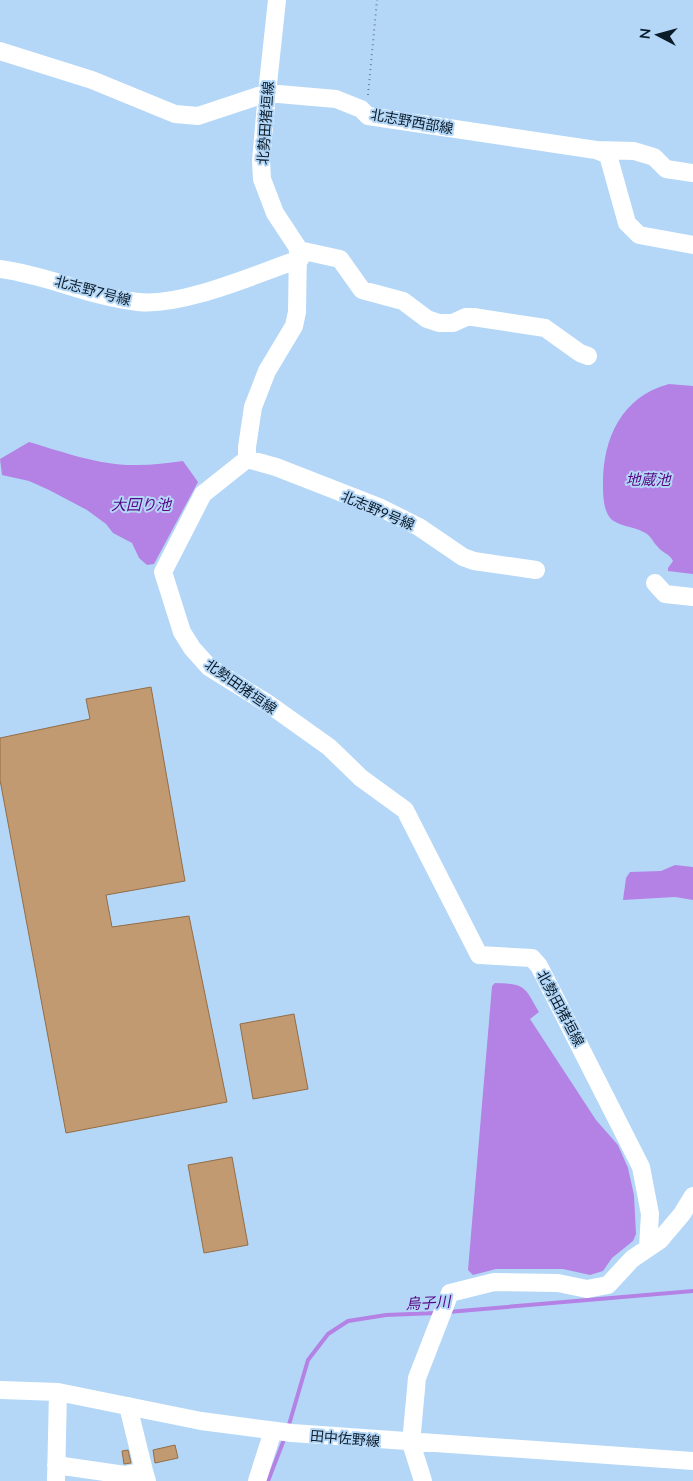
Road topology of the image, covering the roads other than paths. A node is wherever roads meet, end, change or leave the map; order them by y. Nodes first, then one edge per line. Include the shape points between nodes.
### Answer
1 (277, 0) edge
2 (0, 51) edge
3 (267, 92) junction
4 (596, 150) junction
5 (693, 173) edge
6 (693, 245) edge
7 (299, 255) junction
8 (0, 269) edge
9 (588, 356) dead end
10 (247, 460) junction
11 (536, 570) dead end
12 (655, 582) dead end
13 (693, 597) edge
14 (693, 1196) edge
15 (648, 1247) junction
16 (1, 1390) edge
17 (58, 1392) junction
18 (128, 1406) junction
19 (280, 1432) junction
20 (411, 1443) junction
21 (693, 1460) edge
22 (56, 1473) edge
23 (145, 1476) edge
24 (257, 1481) edge
25 (423, 1481) edge

1 - 3 street, 北勢田猪垣線
2 - 3 street, 北志野西部線 via 92,80 176,114 198,116
3 - 4 street, 北志野西部線 via 336,99 361,109 368,116
3 - 7 street, 北勢田猪垣線 via 262,179 275,213
4 - 5 street, 北志野西部線 via 634,151 654,158 666,169
4 - 6 street via 608,155 627,223 639,236
7 - 8 street, 北志野7号線 via 181,299 140,302 121,300 27,272
7 - 9 street via 340,259 362,290 403,301 432,322 446,324 473,317 545,328 580,354
7 - 10 street via 294,326 267,371 254,407 246,447
10 - 11 street, 北志野9号線 via 276,467 381,508 463,556
10 - 15 street, 北勢田猪垣線 via 203,494 165,565 163,572 182,632 209,667 329,747 361,778 405,810 479,955 532,958 539,966 641,1167 650,1214
12 - 13 street via 665,594
14 - 15 street via 660,1240
15 - 20 street via 608,1285 587,1289 558,1283 494,1282 450,1293 417,1378
16 - 17 street, 田中佐野線
17 - 18 street, 田中佐野線
17 - 22 street
18 - 19 street, 田中佐野線
18 - 23 street
19 - 20 street, 田中佐野線
19 - 24 street
20 - 21 street, 田中佐野線
20 - 25 street
22 - 23 street

